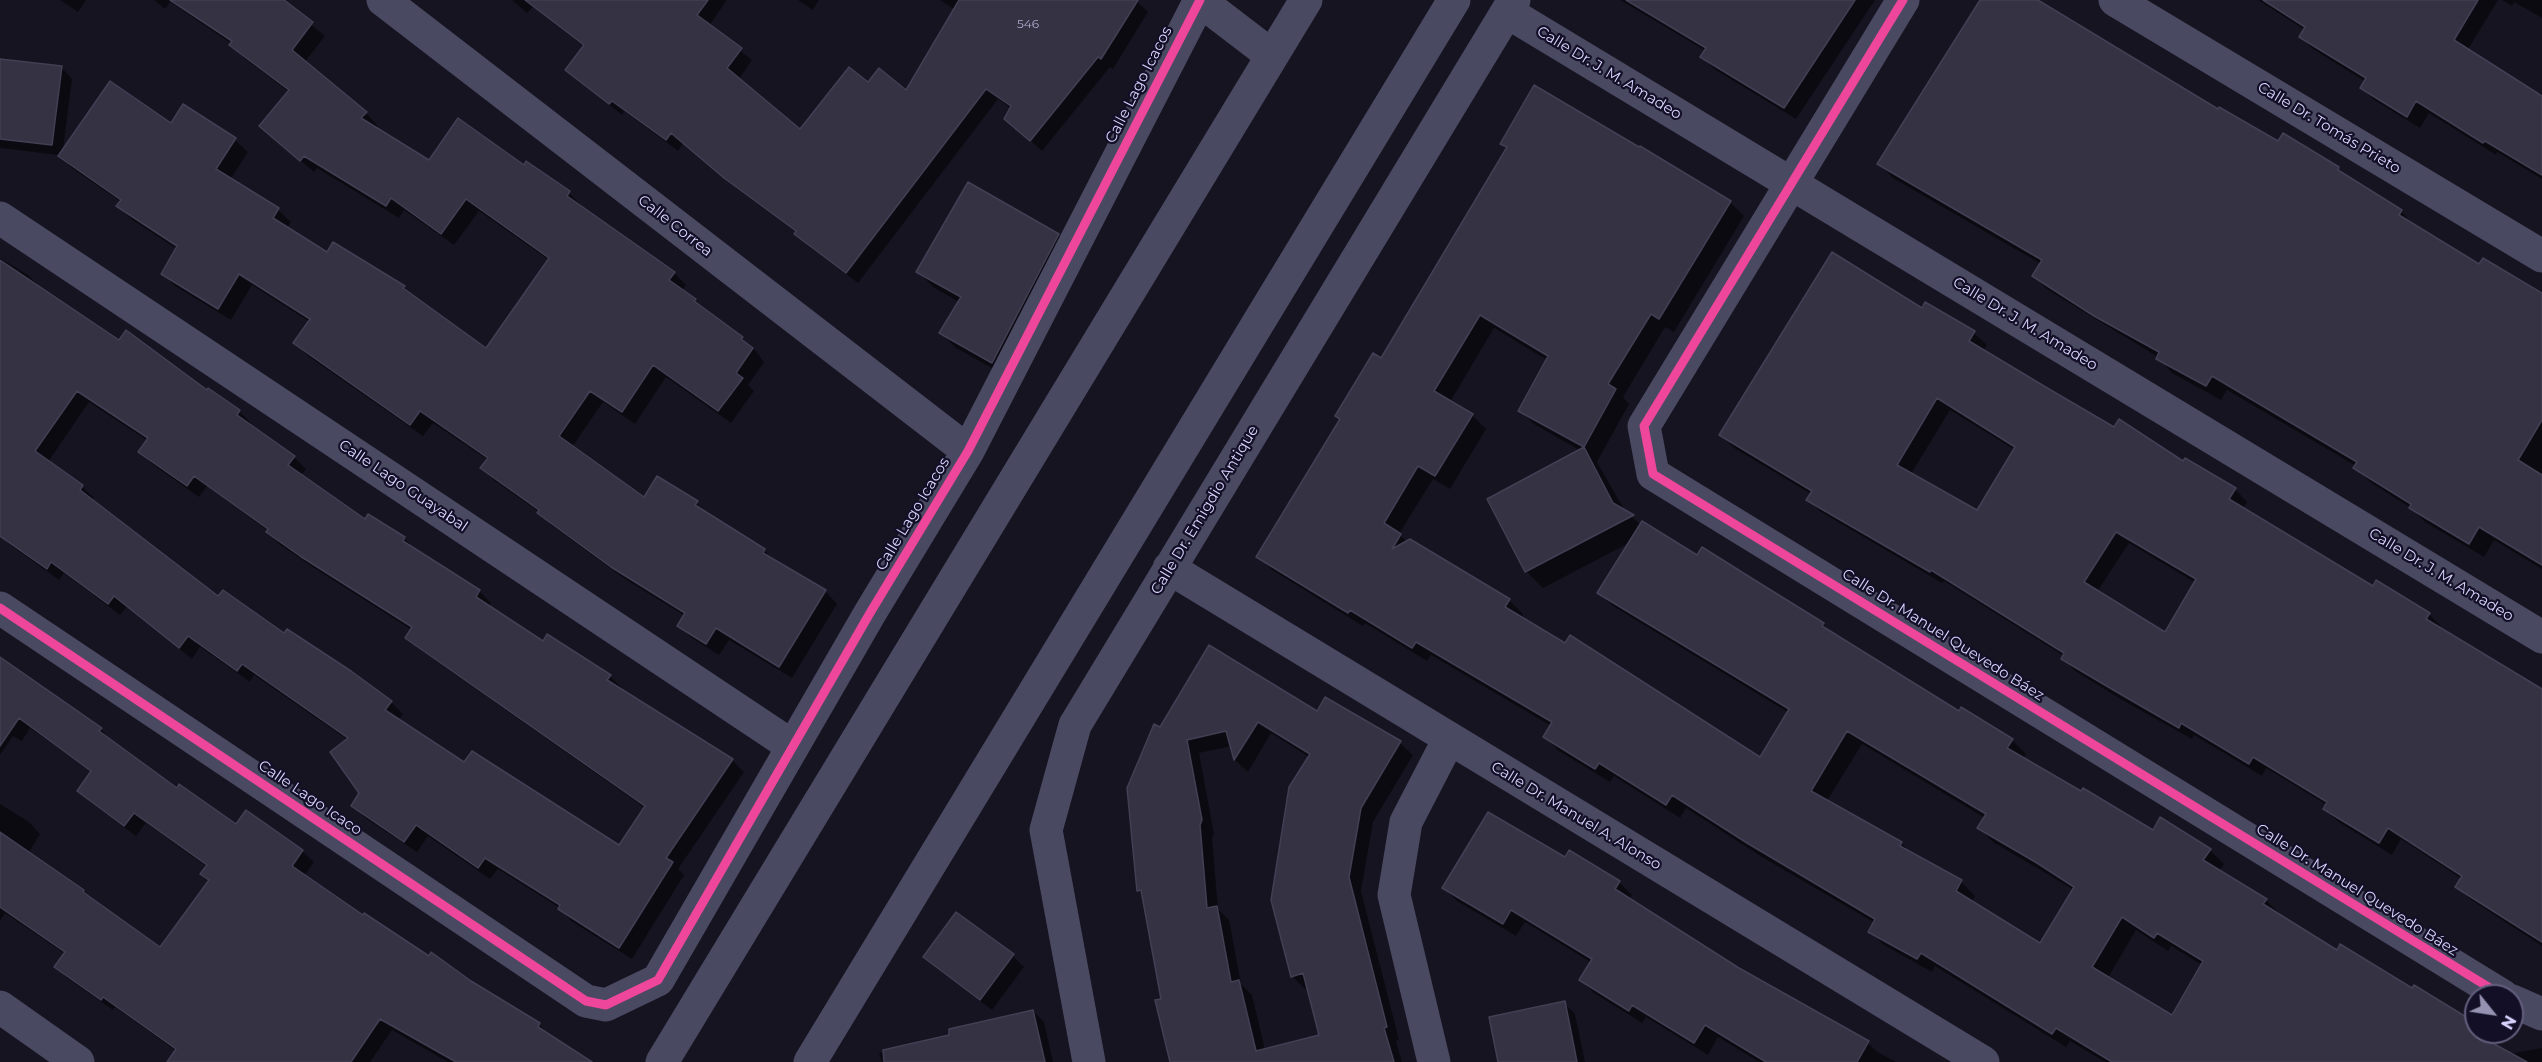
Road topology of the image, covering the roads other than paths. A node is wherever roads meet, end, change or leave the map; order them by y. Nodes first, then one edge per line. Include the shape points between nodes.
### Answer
1 (382, 0) edge
2 (1200, 0) edge
3 (1306, 0) edge
4 (1454, 0) edge
5 (1903, 0) edge
6 (2115, 0) edge
7 (1510, 6) edge
8 (1271, 55) junction
9 (1791, 182) junction
10 (6, 222) edge
11 (2542, 256) edge
12 (968, 451) junction
13 (1170, 568) junction
14 (0, 608) edge
15 (2542, 637) edge
16 (1449, 739) junction
17 (792, 746) junction
18 (2483, 984) edge
19 (606, 1005) joint
20 (2524, 1006) edge
21 (0, 1007) edge
22 (2542, 1014) edge
23 (78, 1062) edge
24 (662, 1062) edge
25 (810, 1062) edge
26 (1089, 1062) edge
27 (1434, 1062) edge
28 (1983, 1062) edge

1 - 12 street, Calle Correa
2 - 8 street
2 - 12 street, Calle Lago Icacos
3 - 8 street
4 - 25 street
5 - 9 street
6 - 11 street, Calle Dr. Tomás Prieto
7 - 9 street, Calle Dr. J. M. Amadeo
7 - 13 street, Calle Dr. Emigdio Antique
8 - 24 street
9 - 15 street, Calle Dr. J. M. Amadeo
9 - 18 street, Calle Dr. Manuel Quevedo Báez via 1644,426 1653,474
10 - 17 street, Calle Lago Guayabal
12 - 17 street, Calle Lago Icacos
13 - 16 street, Calle Dr. Manuel A. Alonso
13 - 26 street, Calle Dr. Emigdio Antique via 1075,725 1046,831
14 - 19 street, Calle Lago Icaco via 586,1002
16 - 27 street via 1406,822 1394,895
16 - 28 street, Calle Dr. Manuel A. Alonso
17 - 19 street, Calle Lago Icacos via 658,980
20 - 22 street
21 - 23 street

